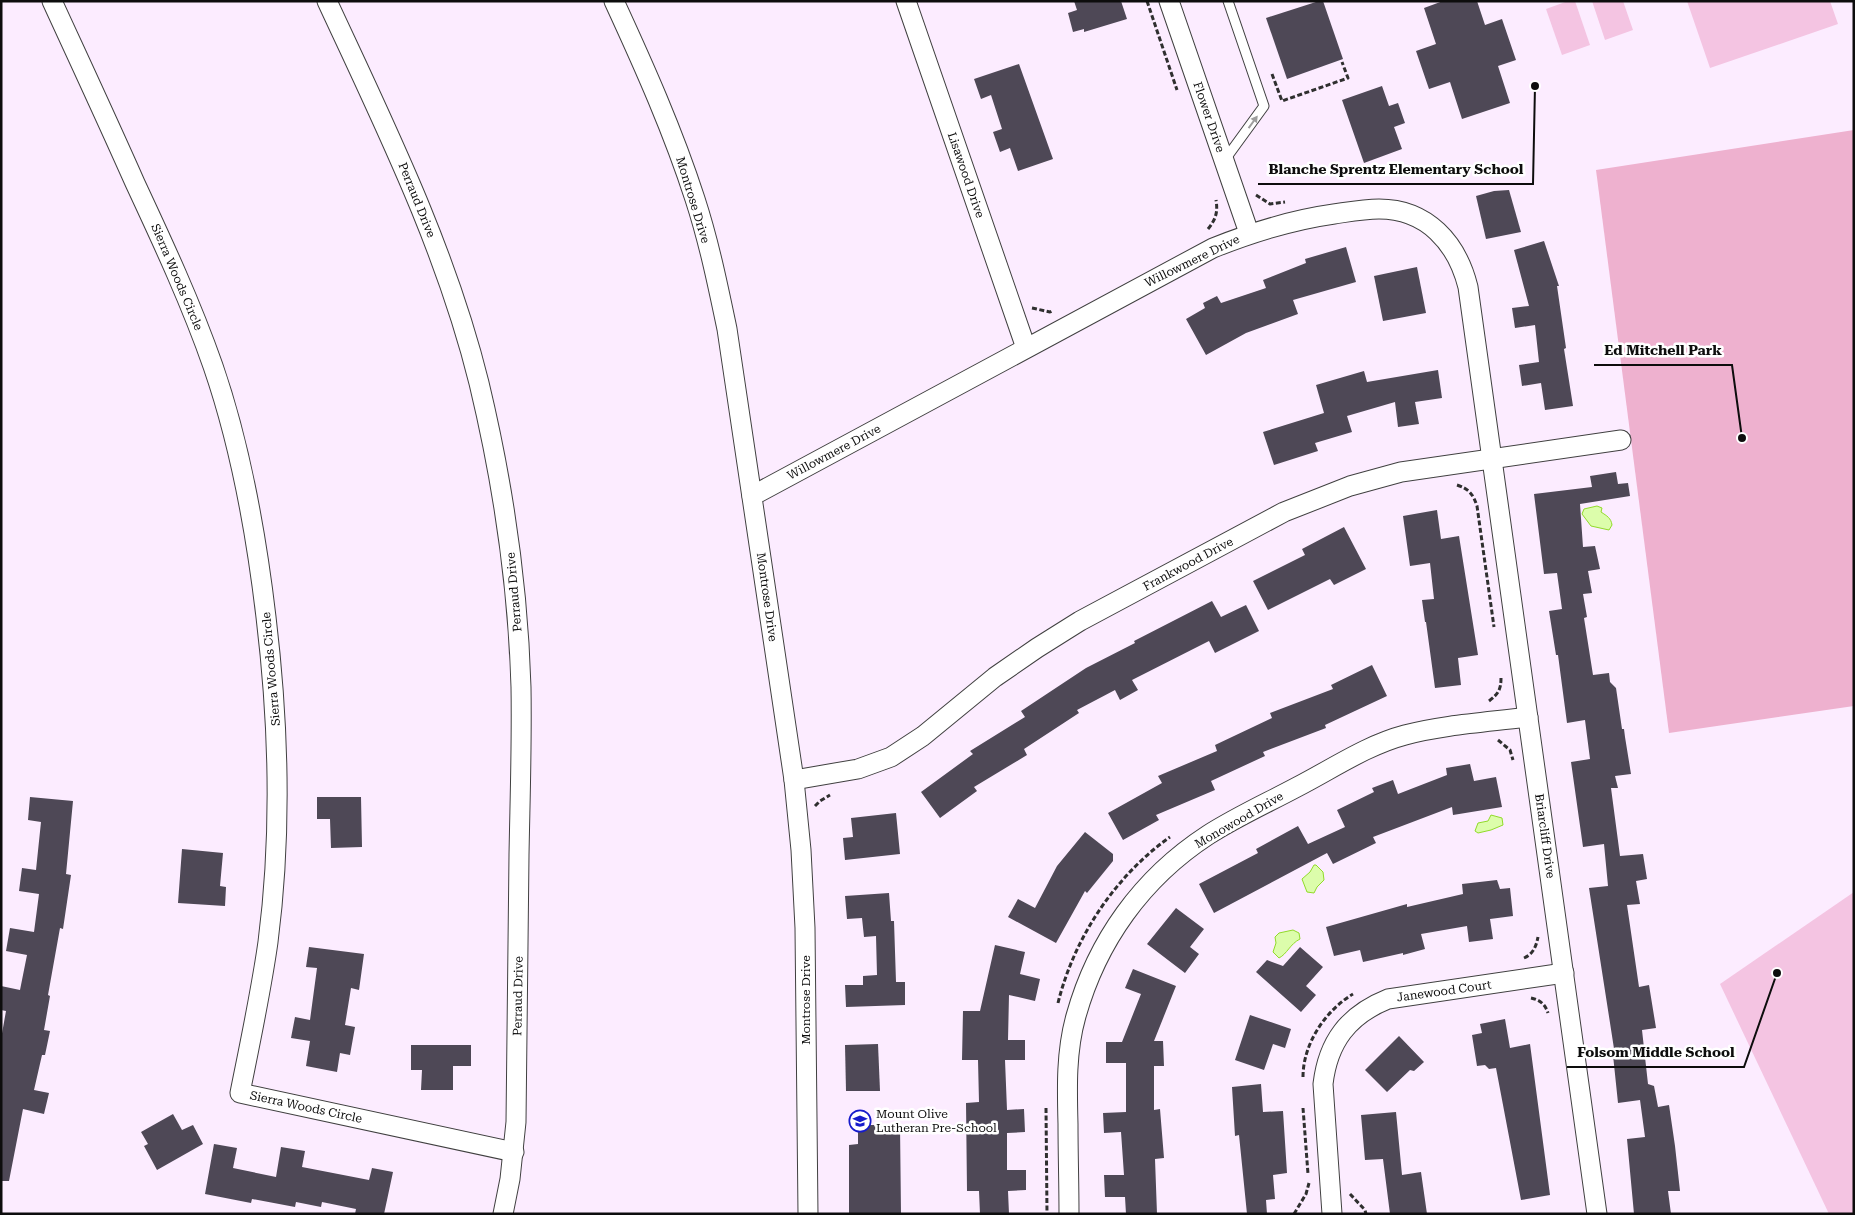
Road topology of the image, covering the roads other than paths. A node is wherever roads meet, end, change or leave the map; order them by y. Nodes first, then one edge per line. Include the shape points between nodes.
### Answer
1 (52, 1) edge
2 (327, 1) edge
3 (614, 1) edge
4 (906, 1) edge
5 (1169, 1) edge
6 (1228, 1) edge
7 (1224, 162) junction
8 (1248, 233) junction
9 (1026, 348) junction
10 (1621, 440) dead end
11 (1492, 458) junction
12 (752, 496) junction
13 (1528, 717) junction
14 (794, 780) junction
15 (1564, 973) junction
16 (514, 1152) junction
17 (503, 1214) edge
18 (808, 1214) edge
19 (1069, 1214) edge
20 (1332, 1214) edge
21 (1597, 1214) edge

1 - 16 street, Sierra Woods Circle via 194,315 231,425 259,559 277,735 278,810 268,939 240,1093
2 - 16 street, Perraud Drive via 428,224 479,382 499,475 513,569 521,688
3 - 12 street, Montrose Drive via 670,128 696,200 727,329
4 - 9 street, Lisawood Drive
5 - 7 street, Flower Drive
7 -> 6 lane via 1264,106
7 - 8 street, Flower Drive
8 - 9 street, Willowmere Drive via 1213,248
8 - 11 street, Willowmere Drive via 1319,216 1380,209 1408,214 1444,237 1460,260 1468,287
9 - 12 street, Willowmere Drive
10 - 11 street, Frankwood Drive
11 - 13 street, Briarcliff Drive
11 - 14 street, Frankwood Drive via 1401,472 1350,486 1284,512 1080,621 995,678 923,736 891,757 858,769
12 - 14 street, Montrose Drive
13 - 15 street, Briarcliff Drive
13 - 19 street, Monowood Drive via 1406,734 1371,747 1209,835 1160,872 1120,919 1104,946 1090,973 1076,1017 1067,1079
14 - 18 street, Montrose Drive via 805,928
15 - 20 street, Janewood Court via 1388,999 1351,1021 1328,1056 1324,1077
15 - 21 street, Briarcliff Drive
16 - 17 street, Perraud Drive

